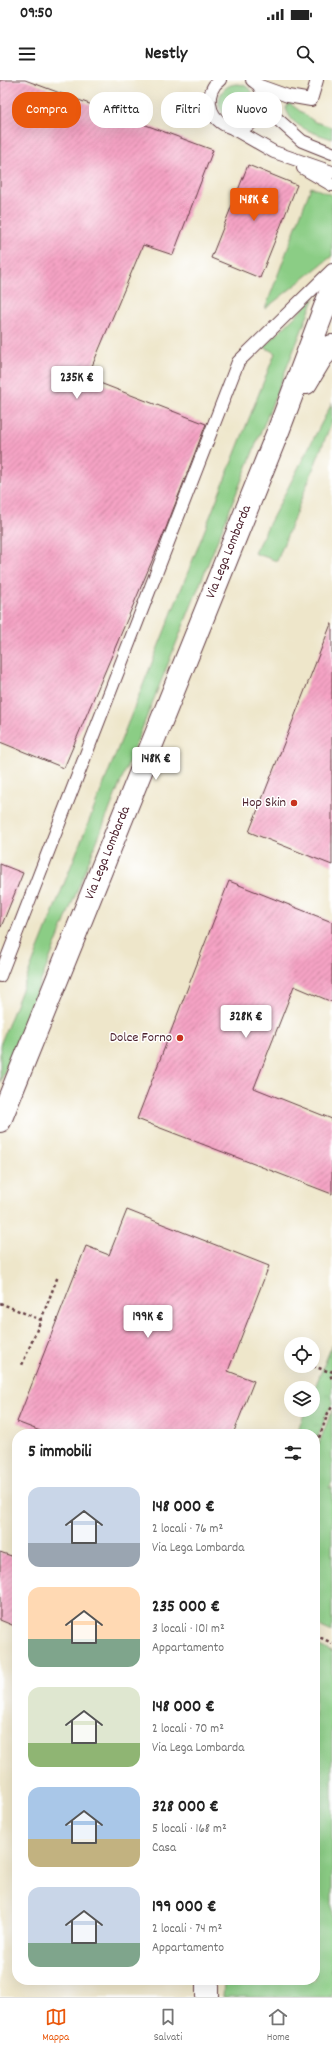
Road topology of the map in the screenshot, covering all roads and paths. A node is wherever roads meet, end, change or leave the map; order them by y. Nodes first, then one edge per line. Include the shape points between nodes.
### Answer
1 (220, 80) edge
2 (317, 80) edge
3 (256, 83) edge
4 (222, 123) edge
5 (282, 123) edge
6 (232, 128) edge
7 (302, 141) junction
8 (332, 145) edge
9 (274, 152) junction
10 (332, 153) edge
11 (332, 172) edge
12 (332, 184) edge
13 (332, 270) edge
14 (332, 288) edge
15 (332, 346) edge
16 (279, 429) junction
17 (0, 976) edge
18 (0, 1121) edge
19 (58, 1276) dead end
20 (0, 1303) edge
21 (40, 1320) junction
22 (22, 1365) dead end
23 (320, 1368) edge
24 (331, 1371) edge
25 (332, 1379) edge
26 (332, 1407) edge
27 (320, 1435) edge
28 (320, 1637) edge
29 (332, 1643) edge
30 (207, 1985) edge
31 (207, 1997) edge

1 - 4 lane via 209,96 211,111
2 - 3 lane via 310,100 288,96
5 - 7 lane
6 - 9 lane
7 - 8 lane
7 - 10 lane
9 - 11 lane
9 - 12 lane
13 - 17 lane via 238,362
14 - 16 street, Via Lega Lombarda
15 - 16 street, Via Lega Lombarda via 321,358
16 - 18 street, Via Lega Lombarda
19 - 21 path
20 - 21 path
21 - 22 path
23 - 24 path
24 - 25 path
26 - 27 path
28 - 29 path
30 - 31 street

